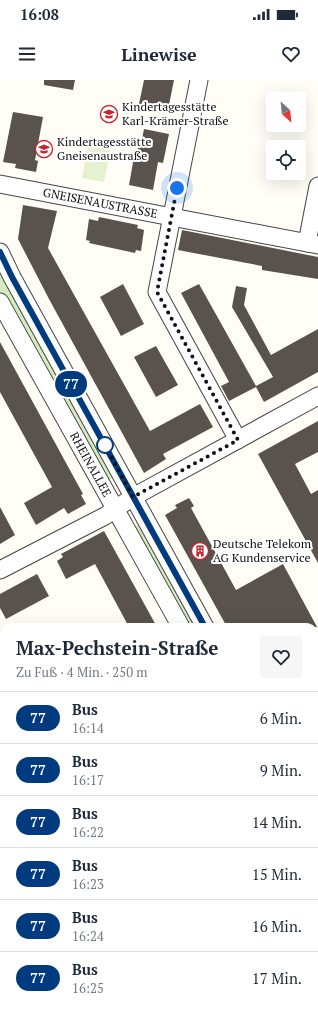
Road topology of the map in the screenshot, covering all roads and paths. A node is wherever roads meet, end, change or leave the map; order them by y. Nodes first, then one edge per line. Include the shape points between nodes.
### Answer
1 (199, 80) edge
2 (0, 184) edge
3 (318, 186) edge
4 (171, 218) junction
5 (312, 244) edge
6 (0, 252) edge
7 (0, 302) edge
8 (318, 396) edge
9 (238, 440) junction
10 (133, 497) junction
11 (115, 508) junction
12 (0, 570) edge
13 (179, 623) edge
14 (203, 623) edge

1 - 4 street
2 - 4 street, GNEISENAUSTRASSE
3 - 5 street
4 - 5 street, GNEISENAUSTRASSE
4 - 9 street via 157,292
6 - 10 street, RHEINALLEE
7 - 11 street, RHEINALLEE
8 - 9 street
9 - 10 street
10 - 11 street
10 - 14 street, RHEINALLEE
11 - 12 street via 101,518
11 - 13 street, RHEINALLEE

